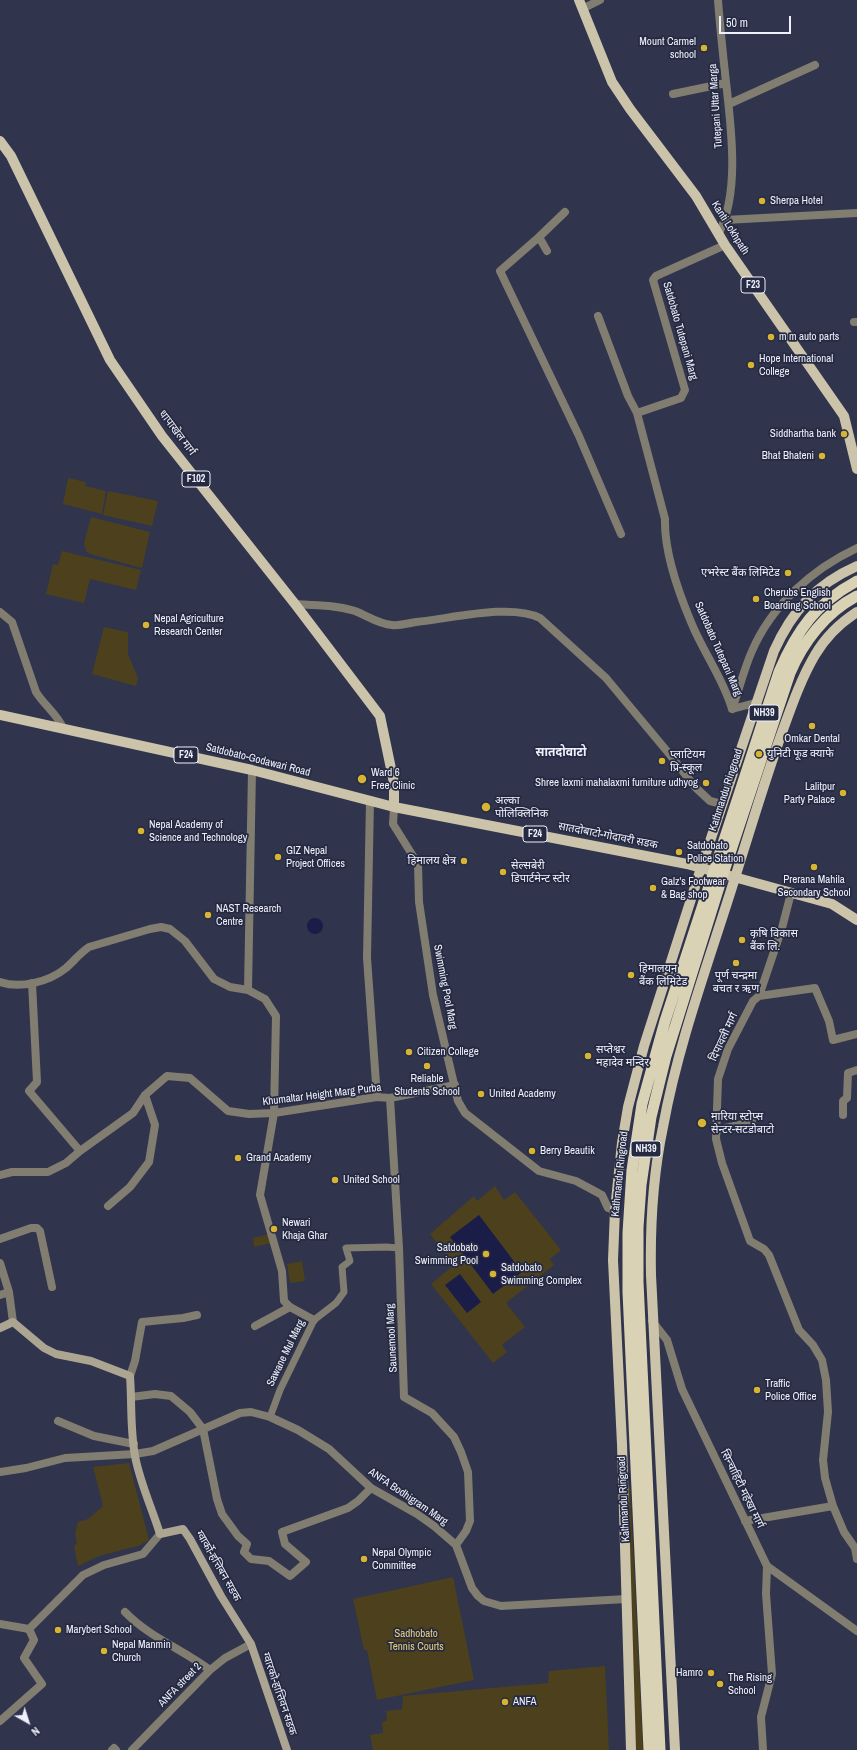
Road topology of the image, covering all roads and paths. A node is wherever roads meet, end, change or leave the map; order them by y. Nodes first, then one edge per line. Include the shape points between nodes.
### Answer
1 (600, 0) edge
2 (718, 0) edge
3 (581, 4) edge
4 (814, 65) dead end
5 (726, 83) junction
6 (673, 94) dead end
7 (729, 104) junction
8 (0, 141) edge
9 (565, 212) dead end
10 (857, 213) edge
11 (726, 220) junction
12 (718, 233) junction
13 (539, 237) junction
14 (725, 245) junction
15 (547, 251) dead end
16 (598, 316) dead end
17 (637, 413) junction
18 (854, 444) edge
19 (857, 469) edge
20 (620, 534) dead end
21 (857, 548) edge
22 (857, 566) edge
23 (857, 581) edge
24 (857, 596) edge
25 (295, 604) junction
26 (0, 612) edge
27 (857, 612) edge
28 (755, 703) junction
29 (732, 709) junction
30 (0, 715) edge
31 (63, 728) junction
32 (252, 770) junction
33 (370, 800) junction
34 (722, 804) junction
35 (394, 806) junction
36 (701, 868) junction
37 (719, 872) junction
38 (736, 877) junction
39 (791, 893) junction
40 (857, 920) edge
41 (0, 982) edge
42 (32, 983) junction
43 (248, 990) junction
44 (759, 996) junction
45 (857, 1034) edge
46 (857, 1070) edge
47 (455, 1085) junction
48 (145, 1095) junction
49 (377, 1097) junction
50 (390, 1098) junction
51 (274, 1113) junction
52 (843, 1115) dead end
53 (752, 1122) dead end
54 (718, 1130) junction
55 (80, 1151) junction
56 (0, 1175) edge
57 (108, 1206) dead end
58 (615, 1210) junction
59 (0, 1239) edge
60 (399, 1248) junction
61 (0, 1264) edge
62 (52, 1287) dead end
63 (9, 1292) junction
64 (0, 1295) edge
65 (290, 1307) junction
66 (197, 1315) dead end
67 (314, 1320) junction
68 (652, 1321) junction
69 (13, 1322) junction
70 (255, 1326) dead end
71 (0, 1328) edge
72 (130, 1376) junction
73 (131, 1397) junction
74 (270, 1417) junction
75 (58, 1421) dead end
76 (203, 1429) junction
77 (134, 1444) junction
78 (135, 1454) junction
79 (0, 1472) edge
80 (371, 1488) junction
81 (833, 1506) junction
82 (745, 1522) junction
83 (160, 1534) junction
84 (456, 1545) junction
85 (857, 1559) edge
86 (767, 1566) junction
87 (626, 1598) junction
88 (125, 1612) dead end
89 (0, 1624) edge
90 (29, 1630) junction
91 (857, 1631) edge
92 (251, 1644) junction
93 (210, 1670) junction
94 (0, 1721) edge
95 (112, 1750) edge
96 (116, 1750) edge
97 (132, 1750) edge
98 (287, 1750) edge
99 (631, 1750) edge
100 (649, 1750) edge
101 (660, 1750) edge
102 (675, 1750) edge
103 (763, 1750) edge

1 - 3 street
2 - 5 street, Tutepani Uttar Marga
3 - 12 main road, Kanti Lokhpath / F23 via 612,82 696,196
4 - 7 street
5 - 6 street
5 - 7 street, Tutepani Uttar Marga
7 - 11 street, Tutepani Uttar Marga via 732,178
8 - 25 main road, धापाखेल मार्ग / F102 via 11,156 110,360 162,436
9 - 13 street
10 - 11 street
11 - 12 street, Tutepani Uttar Marga
12 - 14 main road, Kanti Lokhpath / F23
13 - 15 street
13 - 20 street via 500,271 579,436
14 - 17 street, Satdobato Tutepani Marg via 656,276 654,280 685,390 681,398
14 - 18 main road, Kanti Lokhpath / F23 via 844,416
16 - 17 street, Satdobato Tutepani Marg via 628,396
17 - 29 street, Satdobato Tutepani Marg via 665,519 664,536 669,560 691,622 728,695
18 - 19 main road, Kanti Lokhpath / F23
21 - 29 street via 805,581 787,597 771,617 752,651
22 - 28 main road via 818,590 796,611 774,651
23 - 37 highway, Kathmandu Ringroad / NH39 via 836,593 816,611 801,628 788,650 766,708
24 - 37 highway, Kathmandu Ringroad / NH39 via 832,613 816,630 793,667
25 - 34 street via 336,606 393,625 471,614 516,612 540,618 606,678 694,787 710,801
25 - 35 main road, धापाखेल मार्ग / F102 via 380,716 394,783
26 - 31 street via 12,622 36,692 59,719
27 - 38 main road via 826,639 805,674 766,779
28 - 29 street, Satdobato Tutepani Marg
28 - 34 main road
30 - 31 main road, Satdobato-Godawari Road / F24
31 - 32 main road, Satdobato-Godawari Road / F24
32 - 33 main road, Satdobato-Godawari Road / F24
32 - 43 street
33 - 35 main road, सातदोबाटो-गोदावरी सडक / F24
33 - 49 street via 367,958
34 - 36 main road
35 - 36 main road, सातदोबाटो-गोदावरी सडक / F24
35 - 47 street, Swimming Pool Marg via 393,824 418,864 419,902 433,995
36 - 37 main road, सातदोबाटो-गोदावरी सडक / F24
36 - 58 main road via 636,1077 622,1143
37 - 38 main road, सातदोबाटो-गोदावरी सडक
37 - 100 highway, Kathmandu Ringroad / NH39 via 670,1003 649,1076 638,1126 630,1192 628,1310
37 - 101 highway, Kathmandu Ringroad / NH39 via 659,1080 640,1198 638,1282
38 - 39 main road, सातदोबाटो-गोदावरी सडक
38 - 68 main road via 684,1040 662,1128 652,1232
39 - 40 main road, सातदोबाटो-गोदावरी सडक via 832,904
39 - 44 street, दिपावली मार्ग
41 - 42 street via 19,985
42 - 43 street via 65,969 89,947 161,928 170,929 185,941 214,979 230,987
42 - 55 street via 37,1082 29,1091
43 - 51 street via 265,999 276,1016
44 - 45 street via 815,988 829,1021 833,1040
44 - 54 street, दिपावली मार्ग via 753,1001 728,1050 718,1080
46 - 52 street via 848,1073
47 - 50 street, Khumaltar Height Marg Purba
47 - 58 street, Swimming Pool Marg via 458,1102 465,1113 539,1171 585,1185 602,1195 608,1208
48 - 51 street, Khumaltar Height Marg Purba via 167,1076 190,1078 228,1111 249,1114
48 - 55 street, Khumaltar Height Marg Purba via 133,1113
48 - 57 street via 155,1125 149,1162 130,1187
49 - 50 street, Khumaltar Height Marg Purba
49 - 51 street, Khumaltar Height Marg Purba
50 - 60 street, Saunemool Marg
51 - 65 street via 260,1195 282,1271 284,1301
53 - 54 street
54 - 81 street, दिपावली मार्ग via 716,1139 722,1163 750,1241 769,1255 799,1330 822,1360 828,1412 823,1460
55 - 56 street, Khumaltar Height Marg Purba via 66,1163 48,1172 12,1172
58 - 87 main road via 614,1271
59 - 62 street via 37,1228 40,1231
60 - 67 street, Sawane Mul Marg via 346,1248 350,1261 342,1267 344,1292 336,1303
60 - 84 street, Saunemool Marg via 404,1397 432,1413 451,1433 462,1452 468,1472 470,1521
61 - 63 street
63 - 64 street
63 - 69 street
65 - 67 street
65 - 70 street
66 - 72 street via 142,1322
67 - 74 street, Sawane Mul Marg via 280,1390
68 - 82 street, सिन्चाहिटी महेखा मार्ग via 667,1340 682,1389
68 - 102 main road
69 - 71 main road
69 - 72 main road via 44,1348 56,1354 91,1362
72 - 73 main road
73 - 76 street via 155,1394 171,1396 190,1412
73 - 77 main road via 130,1415
74 - 76 street, ANFA Bodhigram Marg via 251,1412 240,1413
74 - 80 street, ANFA Bodhigram Marg via 329,1449
75 - 77 street via 94,1436
76 - 78 street, ANFA Bodhigram Marg via 153,1451
76 - 80 street via 217,1499 222,1514 247,1544 244,1552 251,1559 269,1561 290,1576 306,1562 285,1544 282,1532 348,1508
77 - 78 main road
78 - 79 street, ANFA Bodhigram Marg via 66,1458
78 - 83 main road via 144,1490
80 - 84 street, ANFA Bodhigram Marg via 417,1514
81 - 82 street
81 - 85 street via 844,1532 855,1548
82 - 86 street, सिन्चाहिटी महेखा मार्ग
83 - 90 street via 143,1554 104,1565 83,1575
83 - 92 main road, ग्वार्को-हत्तिबन सडक via 183,1529
84 - 87 street via 472,1588 484,1601 490,1603 501,1606
86 - 91 street, सिन्चाहिटी महेखा मार्ग
86 - 103 street via 766,1594 772,1674 761,1717
87 - 99 main road
88 - 93 street via 141,1627 192,1656
89 - 90 street
90 - 94 street via 34,1640 24,1658 42,1684
92 - 93 street, ANFA street 2 via 225,1658
92 - 98 main road, ग्वारको-हात्तिवन सडक
93 - 97 street, ANFA street 2
95 - 96 street

